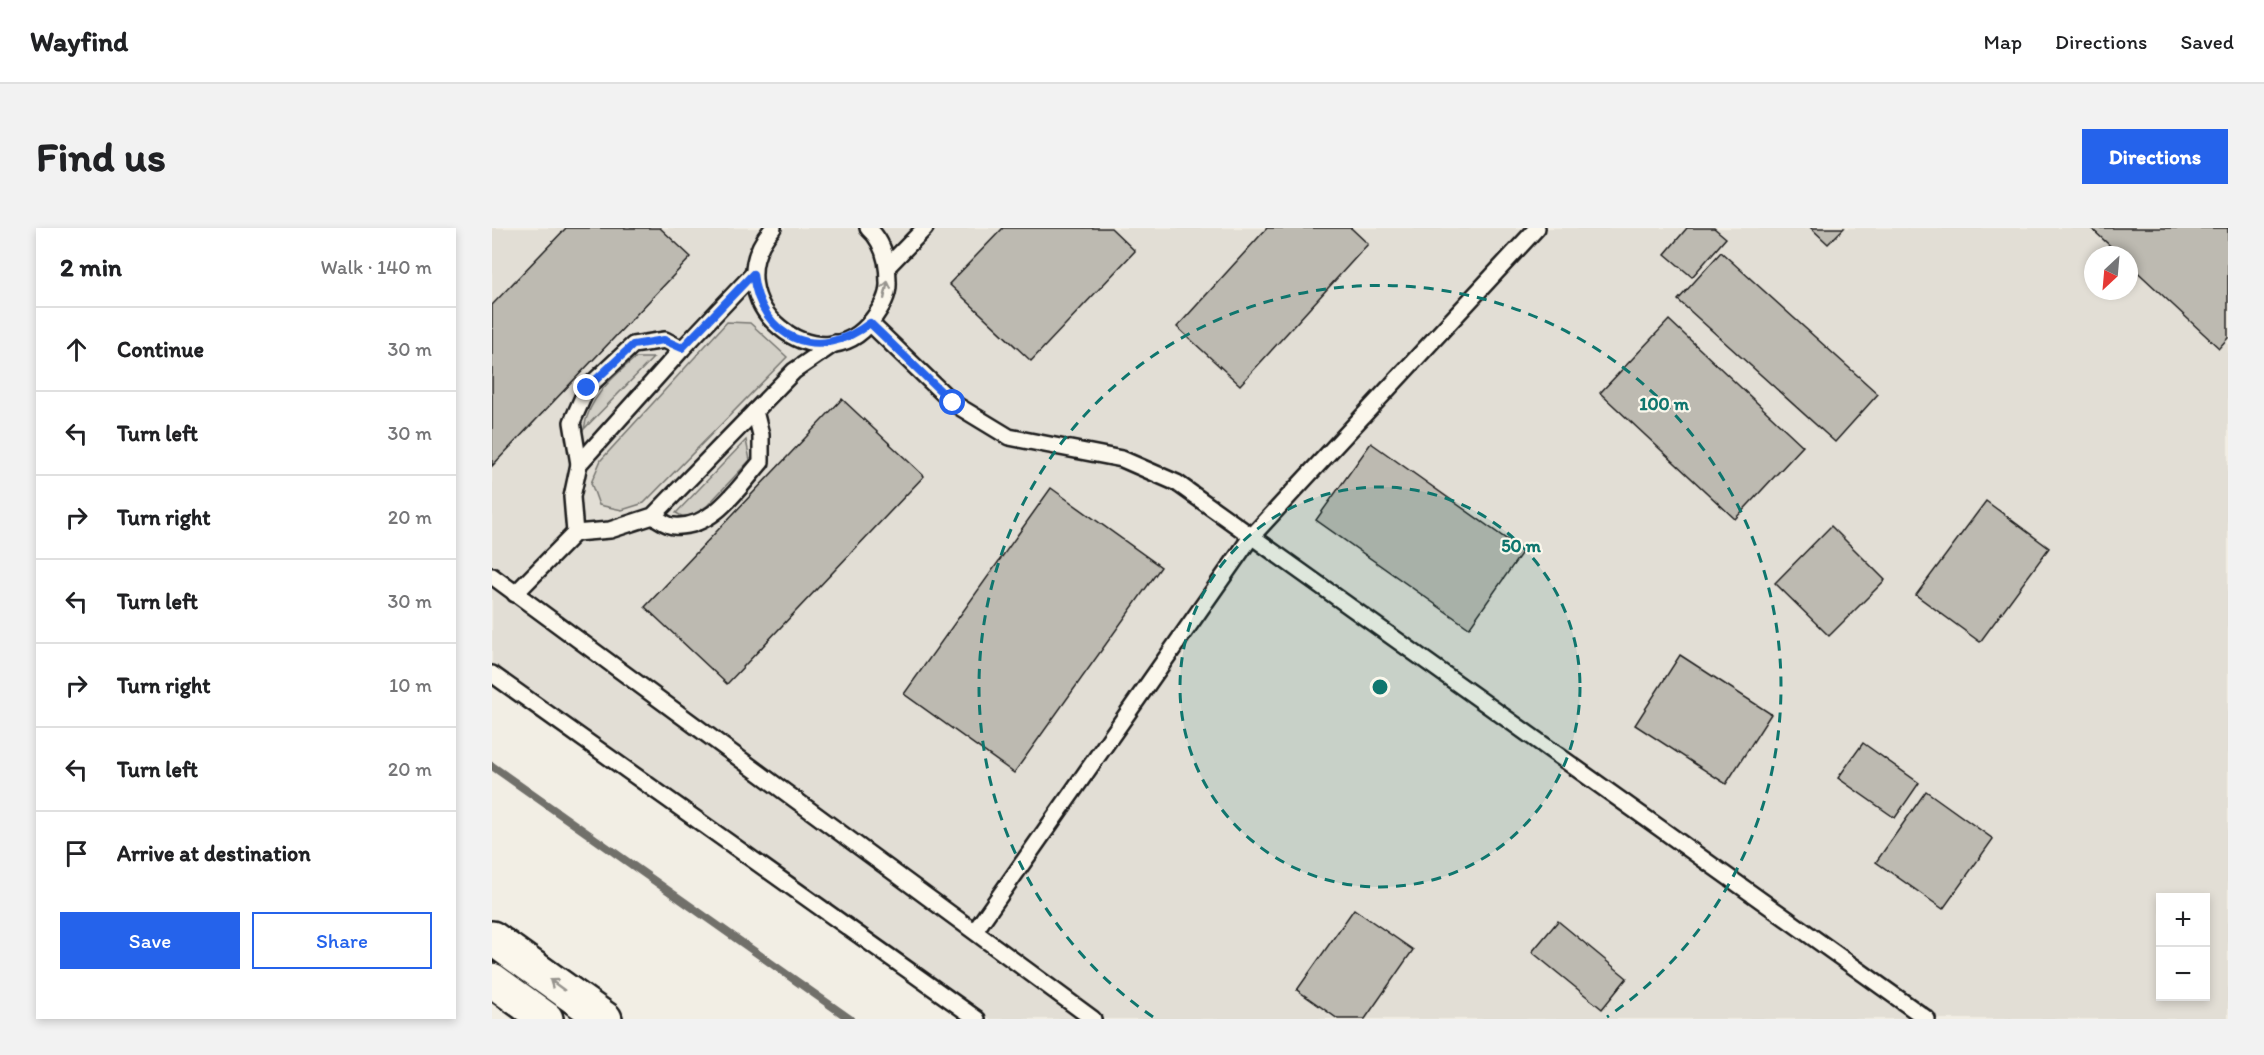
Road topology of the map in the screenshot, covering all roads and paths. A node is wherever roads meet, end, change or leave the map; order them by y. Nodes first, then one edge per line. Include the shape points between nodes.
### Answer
1 (772, 228) edge
2 (868, 228) edge
3 (925, 228) edge
4 (1537, 228) edge
5 (888, 266) junction
6 (753, 274) junction
7 (870, 323) junction
8 (835, 343) junction
9 (682, 348) junction
10 (755, 411) junction
11 (579, 464) junction
12 (653, 516) junction
13 (575, 533) junction
14 (1251, 537) junction
15 (492, 576) edge
16 (515, 594) junction
17 (492, 674) edge
18 (975, 930) junction
19 (492, 938) edge
20 (492, 980) edge
21 (546, 1019) edge
22 (605, 1019) edge
23 (977, 1019) edge
24 (1093, 1019) edge
25 (1928, 1019) edge

1 - 6 lane via 762,242
2 - 5 lane via 883,247
3 - 5 lane
4 - 14 lane
7 -> 5 lane via 882,307 888,287
6 - 8 lane via 764,313 778,328 815,344
6 - 9 lane
7 - 8 lane via 854,336
7 - 14 lane via 953,403 1009,437 1122,459 1177,483
8 - 10 lane via 794,371
9 - 11 lane
9 - 11 lane via 664,340 633,345 587,388 572,422
10 - 12 lane
10 - 12 lane via 761,435 761,462 716,513 697,524 672,526
11 - 13 lane via 573,497
12 - 13 lane via 610,530
13 - 16 lane
14 - 18 lane
14 - 25 lane
15 - 16 lane
16 - 18 lane
17 - 23 lane
18 - 24 lane
22 -> 19 main road
20 - 21 main road

